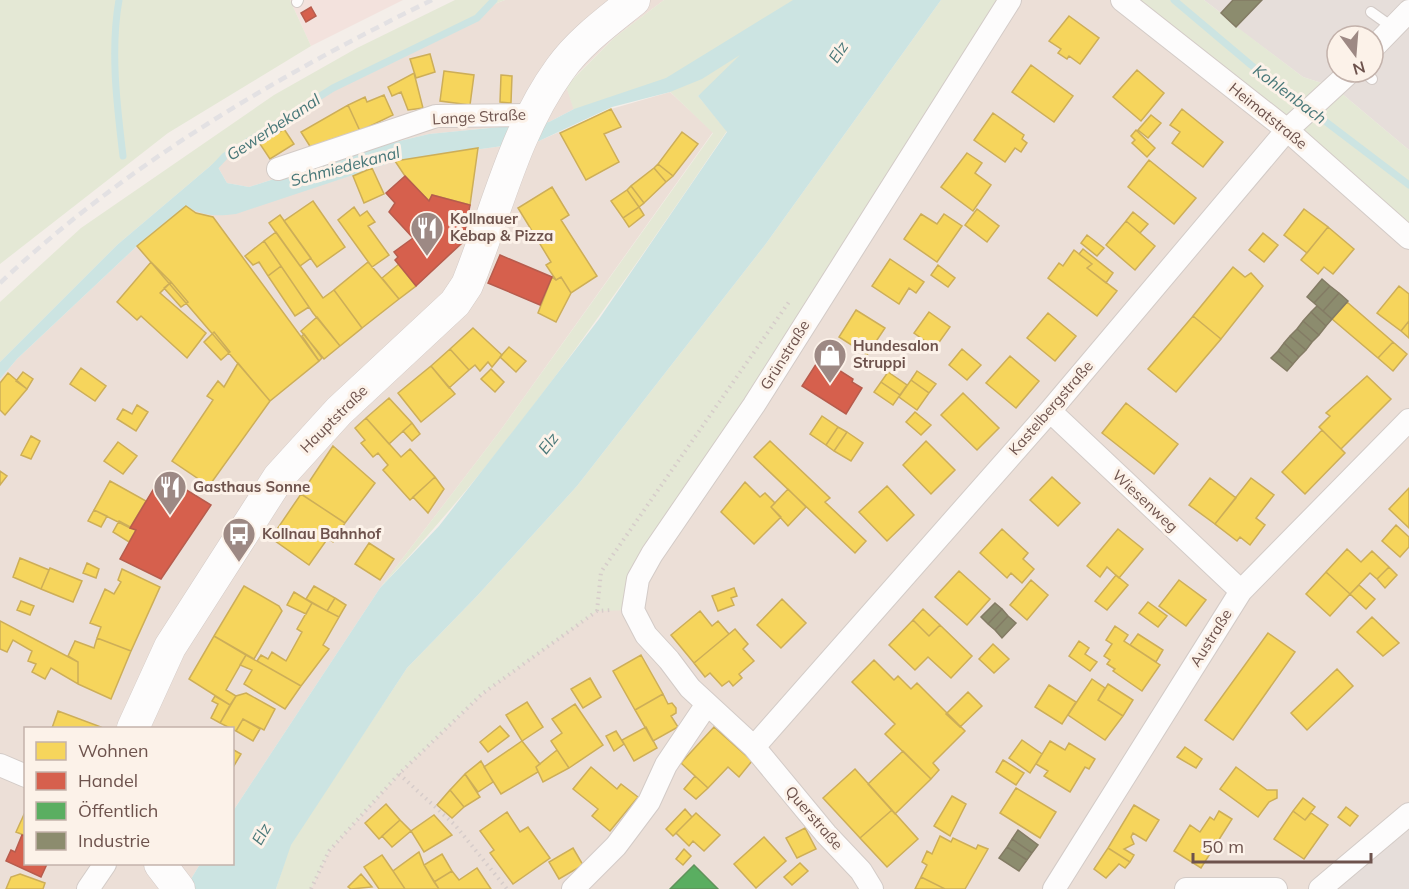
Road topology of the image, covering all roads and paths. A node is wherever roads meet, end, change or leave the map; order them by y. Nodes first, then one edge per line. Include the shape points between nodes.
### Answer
1 (634, 0) edge
2 (1010, 0) edge
3 (1122, 0) edge
4 (1409, 11) edge
5 (1371, 12) dead end
6 (1392, 27) junction
7 (1385, 35) edge
8 (1337, 84) edge
9 (533, 114) junction
10 (1290, 127) junction
11 (278, 169) dead end
12 (1409, 238) edge
13 (793, 296) dead end
14 (1050, 411) junction
15 (1409, 420) edge
16 (1241, 591) junction
17 (707, 704) junction
18 (134, 727) edge
19 (754, 747) junction
20 (0, 765) edge
21 (399, 774) junction
22 (24, 775) edge
23 (1409, 814) edge
24 (104, 865) edge
25 (161, 865) edge
26 (88, 889) edge
27 (179, 889) edge
28 (311, 889) edge
29 (507, 889) edge
30 (573, 889) edge
31 (872, 889) edge
32 (1054, 889) edge
33 (1186, 889) edge
34 (1275, 889) edge
35 (1320, 889) edge

1 - 9 street, Lange Straße via 589,37 560,68
2 - 17 street, Grünstraße via 754,405 638,579 633,610 646,635
3 - 10 street, Heimatstraße
4 - 6 street
5 - 6 lane
6 - 7 street
8 - 10 street, Kastelbergstraße
9 - 11 street, Lange Straße via 436,116
9 - 18 street, Hauptstraße via 467,285 455,303 339,411 279,477 170,647
10 - 12 street, Heimatstraße
10 - 14 street, Kastelbergstraße
13 - 21 path via 601,572 597,611 482,694
14 - 16 street, Wiesenweg
14 - 19 street, Kastelbergstraße
15 - 16 street, Austraße
16 - 32 street, Austraße
17 - 19 street, Grünstraße
17 - 30 street via 666,765 649,802 616,846
19 - 31 street, Querstraße
20 - 22 street
21 - 28 path via 329,851
21 - 29 path via 455,825
23 - 35 street
24 - 26 street
25 - 27 street
33 - 34 street

